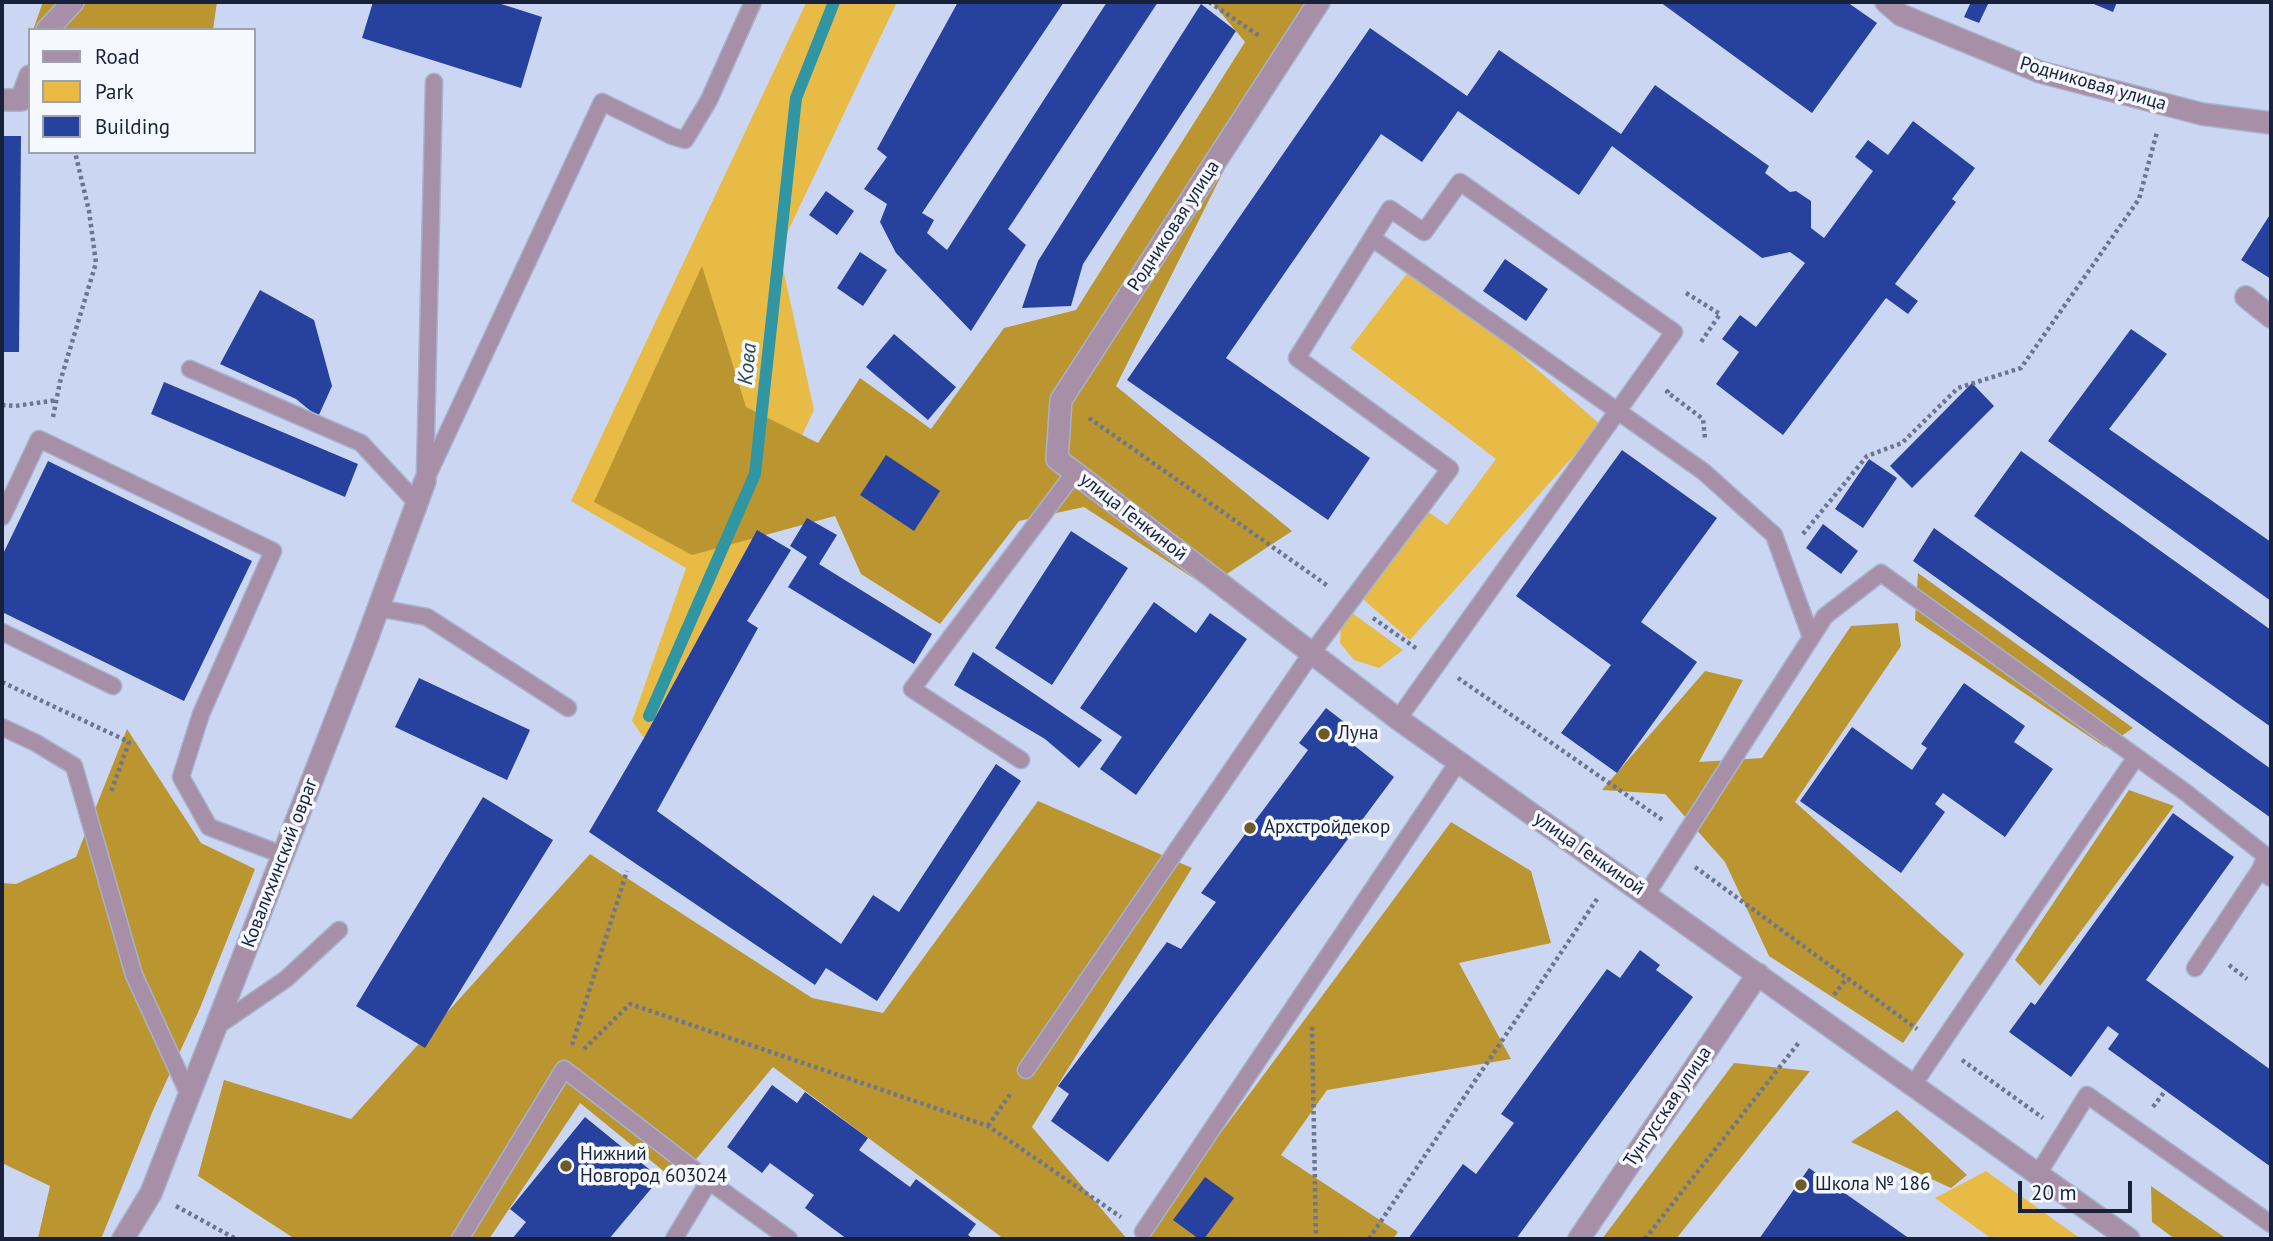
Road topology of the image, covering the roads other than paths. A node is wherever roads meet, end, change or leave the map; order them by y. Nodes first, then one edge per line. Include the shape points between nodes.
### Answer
1 (73, 2) edge
2 (753, 2) edge
3 (1319, 2) edge
4 (1886, 2) edge
5 (49, 28) edge
6 (28, 81) edge
7 (434, 82) dead end
8 (2, 100) edge
9 (2271, 123) edge
10 (1372, 237) junction
11 (2246, 297) dead end
12 (2271, 317) edge
13 (190, 369) dead end
14 (1617, 411) junction
15 (1057, 459) joint
16 (1075, 472) junction
17 (425, 481) junction
18 (417, 503) junction
19 (2, 517) edge
20 (378, 608) junction
21 (2, 632) edge
22 (1811, 637) junction
23 (1311, 654) junction
24 (113, 686) dead end
25 (568, 708) dead end
26 (1398, 719) junction
27 (2, 727) edge
28 (2136, 757) junction
29 (1021, 760) dead end
30 (1458, 762) junction
31 (283, 855) junction
32 (2266, 874) edge
33 (1646, 895) junction
34 (339, 930) dead end
35 (2195, 968) dead end
36 (1758, 974) junction
37 (216, 1027) junction
38 (1026, 1070) road end
39 (1913, 1085) junction
40 (189, 1095) junction
41 (2038, 1174) junction
42 (709, 1181) junction
43 (2271, 1224) edge
44 (1143, 1232) road end
45 (123, 1239) edge
46 (460, 1239) edge
47 (674, 1239) edge
48 (789, 1239) edge
49 (1579, 1239) edge
50 (2129, 1239) edge

1 - 5 street
2 - 17 lane via 709,100 685,140 602,102
3 - 15 street, Родниковая улица via 1061,400
4 - 9 street, Родниковая улица via 1901,15 2040,72 2202,114
6 - 8 street via 21,100
7 - 17 lane
10 - 14 lane
10 - 14 lane via 1390,209 1424,232 1460,182 1663,324 1674,332
10 - 23 lane via 1297,358 1450,469
11 - 12 street
13 - 18 lane via 361,443
14 - 22 lane via 1704,472 1774,535
14 - 26 lane
15 - 16 street, улица Генкиной
16 - 23 street, улица Генкиной
16 - 29 lane via 912,690
17 - 18 street, Ковалихинский овраг
18 - 20 street, Ковалихинский овраг
19 - 31 lane via 39,439 272,551 201,714 181,777 209,827
20 - 25 lane via 427,617
20 - 31 street, Ковалихинский овраг
21 - 24 lane
22 - 28 lane via 1825,616 1881,573
22 - 33 lane
23 - 26 street, улица Генкиной
23 - 38 lane
26 - 30 street, улица Генкиной
27 - 40 lane via 74,766 134,975
28 - 32 lane via 2266,856
28 - 39 lane
30 - 33 street, улица Генкиной
30 - 44 lane
31 - 37 street, Ковалихинский овраг
32 - 35 lane
33 - 36 street, улица Генкиной
34 - 37 lane via 286,979
36 - 39 street, улица Генкиной
36 - 49 street, Тунгусская улица
37 - 40 street, Ковалихинский овраг
39 - 41 street, улица Генкиной
40 - 45 street, Ковалихинский овраг via 151,1193
41 - 43 lane via 2087,1095
41 - 50 street, улица Генкиной
42 - 46 lane via 564,1069
42 - 47 lane
42 - 48 lane

